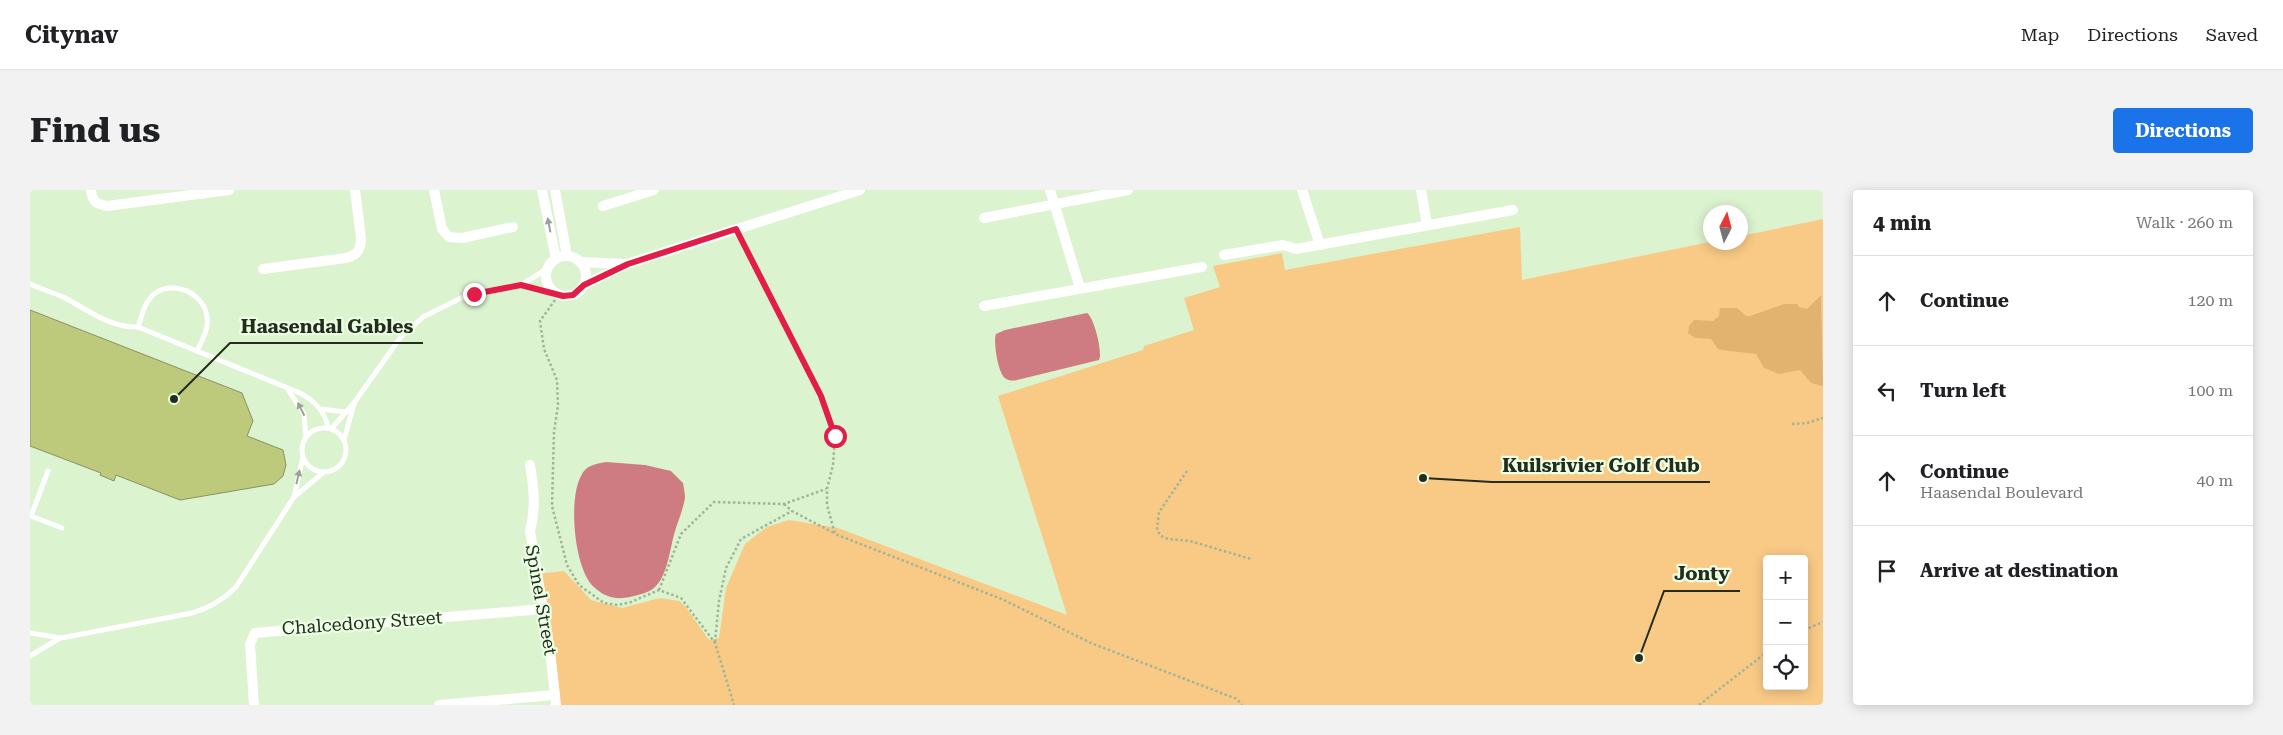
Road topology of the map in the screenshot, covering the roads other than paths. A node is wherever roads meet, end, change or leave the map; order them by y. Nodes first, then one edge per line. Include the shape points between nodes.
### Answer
1 (91, 190) edge
2 (229, 190) edge
3 (355, 190) edge
4 (434, 190) edge
5 (542, 190) edge
6 (555, 190) edge
7 (860, 190) edge
8 (1050, 190) edge
9 (1128, 190) edge
10 (1302, 190) edge
11 (1421, 190) edge
12 (649, 191) edge
13 (1054, 204) junction
14 (602, 206) dead end
15 (1513, 210) dead end
16 (984, 218) dead end
17 (1427, 225) junction
18 (513, 227) dead end
19 (1320, 245) junction
20 (1224, 255) dead end
21 (567, 256) junction
22 (556, 259) junction
23 (580, 262) junction
24 (628, 264) junction
25 (1202, 267) dead end
26 (263, 269) dead end
27 (548, 269) junction
28 (30, 284) edge
29 (521, 285) junction
30 (584, 285) junction
31 (1080, 288) junction
32 (556, 294) junction
33 (984, 306) dead end
34 (138, 327) junction
35 (197, 351) junction
36 (285, 386) junction
37 (354, 404) junction
38 (321, 409) junction
39 (345, 412) junction
40 (329, 429) junction
41 (306, 437) junction
42 (344, 440) junction
43 (303, 457) junction
44 (530, 465) dead end
45 (48, 472) dead end
46 (324, 472) junction
47 (294, 498) junction
48 (62, 528) dead end
49 (543, 609) junction
50 (30, 633) edge
51 (61, 638) junction
52 (30, 656) edge
53 (556, 700) edge
54 (254, 705) edge
55 (439, 705) edge

1 - 2 street via 94,201 107,206
3 - 26 street via 361,238 356,254
4 - 18 street via 442,228 449,237 462,238
22 -> 5 street
6 - 21 street
7 - 24 street
8 - 13 street
9 - 13 street
10 - 19 street
11 - 17 street
12 - 14 street
13 - 16 street
13 - 31 street
15 - 17 street
17 - 19 street
19 - 20 street via 1296,249 1283,245
21 - 22 street
21 - 23 street
22 - 27 street
23 - 24 street
23 - 30 street via 586,270
24 - 30 street
25 - 31 street
27 - 29 lane
27 - 32 street via 548,284
28 - 34 lane via 85,312 125,327
29 - 32 lane
29 - 37 lane via 461,298 423,317 390,350
30 - 32 street via 573,295
31 - 33 street
34 - 35 lane
34 - 35 lane via 152,296 165,289 187,290 203,304 208,318
35 - 36 lane
36 - 38 lane via 308,397
41 -> 36 lane via 304,414
37 - 39 lane
37 - 42 lane
38 - 39 lane
38 - 40 lane
39 - 40 lane
40 - 41 lane via 316,430
40 - 42 lane
41 - 43 lane
42 - 46 lane via 343,462
43 - 46 lane via 311,468
47 -> 43 lane
44 - 49 street, Spinel Street via 535,494 530,531
45 - 48 lane via 31,516
46 - 47 lane
47 - 51 lane via 236,587 219,602 192,613
49 - 53 street, Spinel Street
49 - 54 street, Chalcedony Street via 255,632 250,644
50 - 51 lane
51 - 52 lane
53 - 55 street

